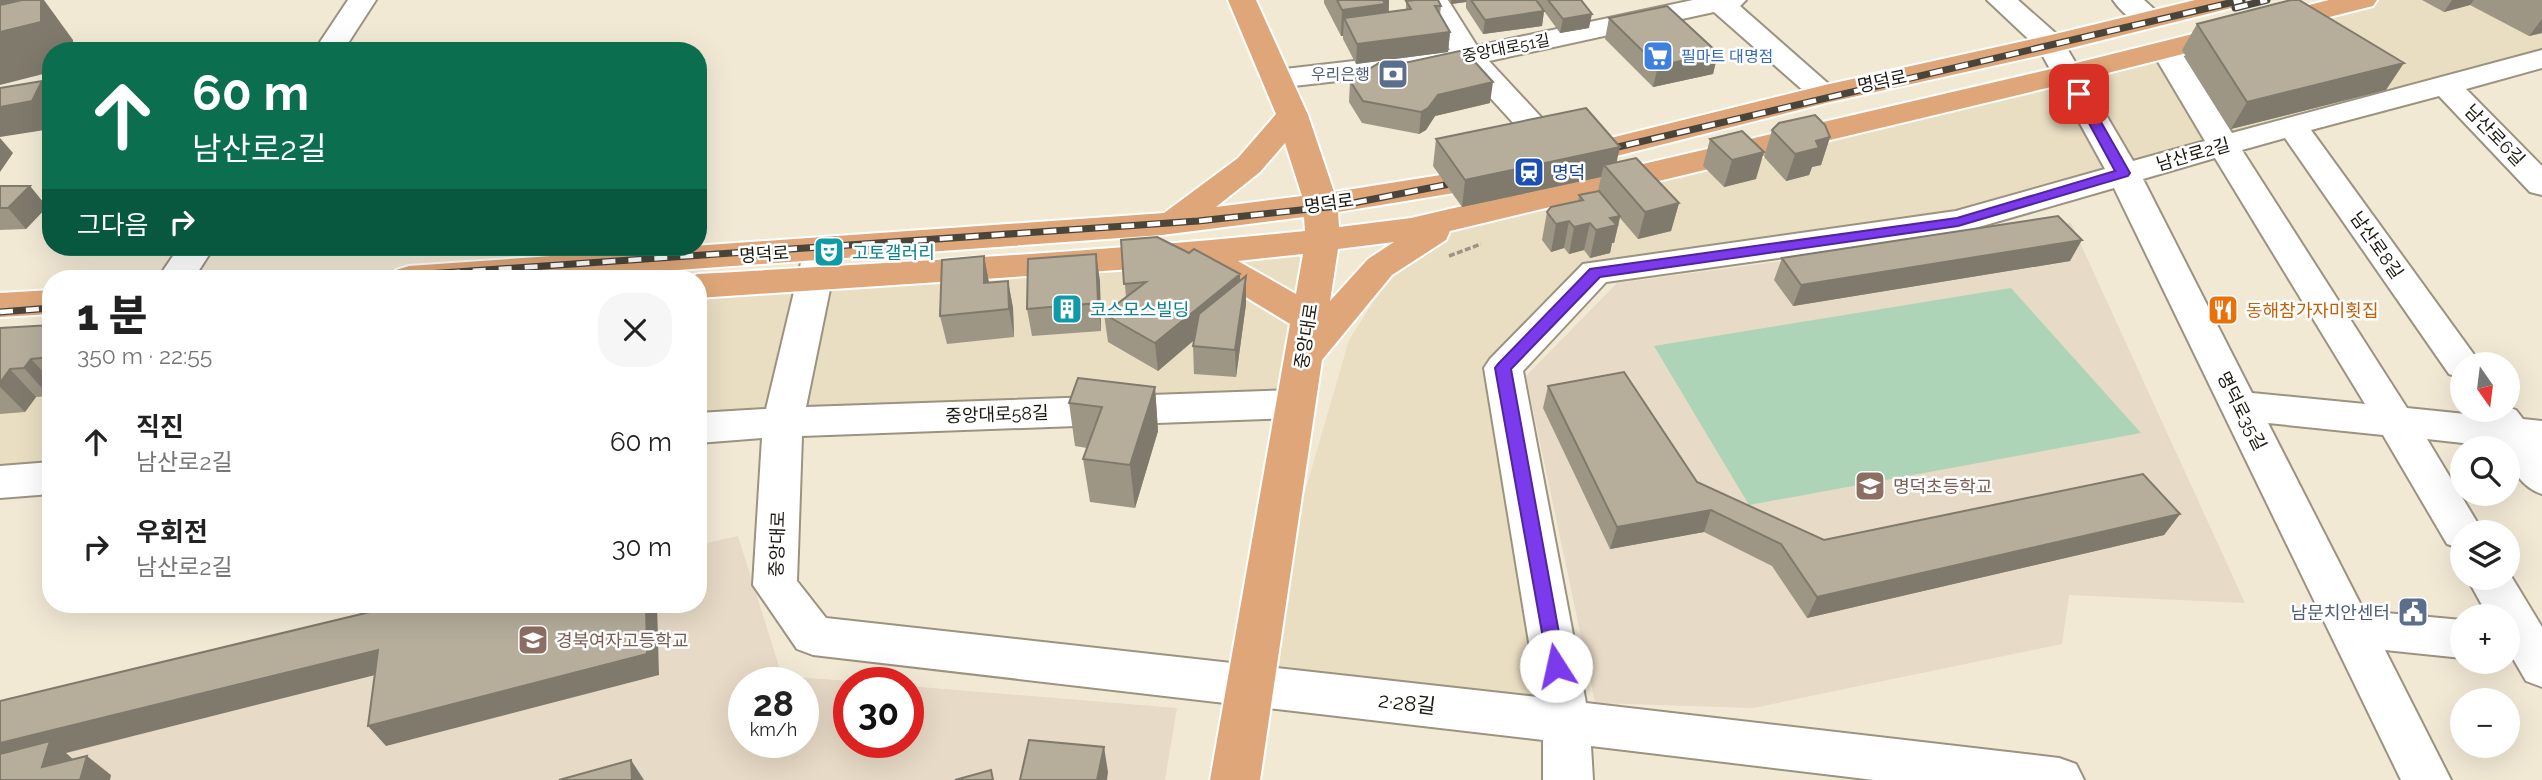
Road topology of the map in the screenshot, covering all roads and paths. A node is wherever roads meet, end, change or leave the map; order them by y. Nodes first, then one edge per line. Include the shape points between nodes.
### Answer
1 (362, 0) edge
2 (1242, 0) edge
3 (1434, 0) edge
4 (1581, 0) edge
5 (2001, 0) edge
6 (2127, 0) edge
7 (2229, 0) edge
8 (2363, 0) edge
9 (1722, 1) edge
10 (2308, 15) junction
11 (2151, 19) junction
12 (1603, 29) junction
13 (2342, 35) edge
14 (334, 42) edge
15 (2166, 50) junction
16 (1469, 57) junction
17 (2060, 59) junction
18 (2542, 59) edge
19 (2400, 69) edge
20 (1276, 79) junction
21 (2441, 87) junction
22 (1825, 94) junction
23 (1292, 115) junction
24 (2292, 126) junction
25 (2222, 146) junction
26 (1543, 165) junction
27 (2123, 173) junction
28 (2542, 185) edge
29 (1454, 219) junction
30 (1172, 223) junction
31 (1321, 223) junction
32 (1199, 253) junction
33 (818, 264) junction
34 (643, 270) edge
35 (707, 284) edge
36 (42, 303) edge
37 (0, 305) edge
38 (1308, 318) junction
39 (42, 328) edge
40 (0, 330) edge
41 (2453, 352) edge
42 (1303, 357) junction
43 (1295, 404) junction
44 (2239, 406) junction
45 (783, 422) junction
46 (2398, 422) junction
47 (2516, 426) edge
48 (707, 427) edge
49 (2542, 478) edge
50 (42, 479) edge
51 (0, 482) edge
52 (2455, 520) edge
53 (2496, 590) edge
54 (2350, 628) junction
55 (2450, 638) edge
56 (2530, 650) edge
57 (1249, 684) junction
58 (1566, 721) junction
59 (1775, 763) edge
60 (1971, 775) edge
61 (1235, 780) edge
62 (1567, 780) edge
63 (2059, 780) edge
64 (2426, 780) edge

1 - 14 street
2 - 20 main road, 중앙대로
3 - 16 street
4 - 12 street
5 - 17 street, 명덕로35길
6 - 11 street
7 - 11 main road, 명덕로
8 - 10 main road, 명덕로
9 - 12 street, 중앙대로51길
9 - 22 street
10 - 13 street
10 - 15 main road, 명덕로
11 - 17 main road, 명덕로
12 - 16 street, 중앙대로51길
15 - 17 main road, 명덕로
15 - 25 street
16 - 20 street, 중앙대로51길
16 - 26 street
17 - 22 main road, 명덕로
17 - 27 street, 명덕로35길
17 - 29 main road, 명덕로
18 - 21 street, 남산로2길
19 - 21 street, 남산로6길
20 - 23 main road, 중앙대로
21 - 24 street, 남산로2길
21 - 28 street, 남산로6길
22 - 26 main road, 명덕로
23 - 30 main road via 1249,166
23 - 31 main road, 중앙대로
24 - 25 street, 남산로2길
24 - 41 street, 남산로8길
25 - 27 street, 남산로2길
25 - 46 street
26 - 31 main road, 명덕로
27 - 44 street, 명덕로35길
27 - 58 street, 남산로2길 via 1958,222 1595,272 1503,368
29 - 31 main road, 명덕로 via 1411,229
29 - 42 main road via 1380,267
30 - 31 main road, 명덕로
30 - 33 main road, 명덕로
31 - 32 main road, 명덕로
31 - 38 main road, 중앙대로
32 - 33 main road, 명덕로
32 - 38 main road
33 - 34 main road, 명덕로
33 - 35 main road, 명덕로
33 - 45 street, 중앙대로
36 - 37 main road
38 - 42 main road, 중앙대로
39 - 40 main road
42 - 43 main road, 중앙대로
43 - 45 street, 중앙대로58길
43 - 57 main road, 중앙대로
44 - 46 street
44 - 54 street, 명덕로35길
45 - 48 street, 중앙대로58길
45 - 57 street, 중앙대로 via 775,585 813,636
46 - 47 street
46 - 52 street
47 - 49 street
50 - 51 street
53 - 56 street
54 - 55 street
54 - 64 street, 명덕로35길
57 - 58 street, 2·28길
57 - 61 main road, 중앙대로
58 - 59 street, 2·28길
58 - 62 street
59 - 60 street, 2·28길
60 - 63 street, 2·28길

